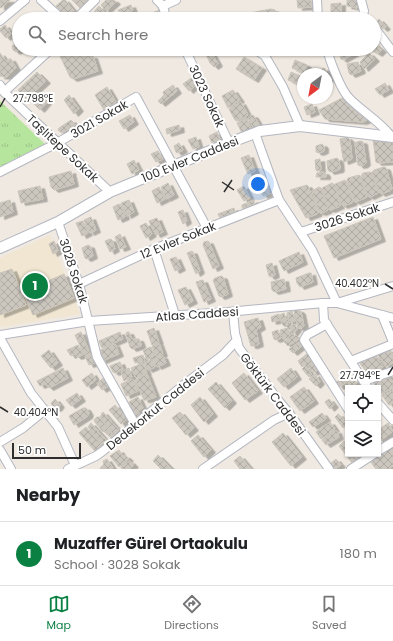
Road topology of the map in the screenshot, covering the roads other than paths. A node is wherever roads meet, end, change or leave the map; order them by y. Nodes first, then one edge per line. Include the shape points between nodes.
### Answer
1 (25, 0) edge
2 (41, 0) edge
3 (95, 0) edge
4 (156, 0) edge
5 (176, 0) edge
6 (317, 0) edge
7 (361, 0) edge
8 (163, 6) junction
9 (54, 12) edge
10 (83, 12) edge
11 (165, 12) edge
12 (318, 12) edge
13 (364, 12) edge
14 (0, 22) edge
15 (381, 36) edge
16 (393, 52) edge
17 (42, 56) edge
18 (188, 56) edge
19 (266, 56) edge
20 (329, 56) edge
21 (2, 89) edge
22 (370, 116) junction
23 (300, 126) junction
24 (255, 133) junction
25 (375, 135) junction
26 (392, 137) edge
27 (57, 143) junction
28 (229, 143) junction
29 (172, 166) junction
30 (0, 172) edge
31 (110, 192) junction
32 (279, 200) junction
33 (393, 202) edge
34 (58, 222) junction
35 (207, 228) junction
36 (301, 232) junction
37 (0, 248) edge
38 (154, 249) junction
39 (79, 284) junction
40 (393, 286) edge
41 (323, 303) junction
42 (337, 303) junction
43 (233, 312) junction
44 (382, 315) junction
45 (175, 316) junction
46 (393, 318) edge
47 (89, 321) junction
48 (327, 324) junction
49 (0, 335) edge
50 (0, 338) edge
51 (237, 340) junction
52 (393, 343) edge
53 (351, 361) junction
54 (393, 371) edge
55 (366, 385) edge
56 (345, 404) edge
57 (381, 406) edge
58 (45, 410) junction
59 (289, 412) junction
60 (393, 420) edge
61 (135, 424) junction
62 (0, 442) edge
63 (393, 442) edge
64 (381, 449) edge
65 (0, 450) edge
66 (369, 457) edge
67 (72, 467) edge
68 (11, 469) edge
69 (204, 469) edge
70 (329, 469) edge
71 (351, 469) edge

1 - 14 street
2 - 9 street
3 - 10 street
4 - 8 street
5 - 8 street
6 - 12 street
7 - 13 street
8 - 11 street
15 - 16 street
17 - 21 street
18 - 28 street, 3023 Sokak
19 - 23 street
20 - 22 street via 348,98
21 - 27 street, Taşlıtepe Sokak
22 - 25 street
22 - 26 street
23 - 24 street, 100 Evler Caddesi
23 - 25 street, 100 Evler Caddesi
24 - 28 street, 100 Evler Caddesi
24 - 32 street
25 - 26 street, 100 Evler Caddesi
27 - 29 street, 3021 Sokak via 136,97
27 - 30 street
27 - 31 street, Taşlıtepe Sokak
28 - 29 street, 100 Evler Caddesi
29 - 31 street, 100 Evler Caddesi
29 - 35 street
31 - 34 street, 100 Evler Caddesi
32 - 35 street, 12 Evler Sokak
32 - 36 street
33 - 36 street, 3026 Sokak
34 - 37 street, 100 Evler Caddesi
34 - 39 street, 3028 Sokak
35 - 38 street, 12 Evler Sokak
36 - 42 street
38 - 39 street, 12 Evler Sokak
38 - 45 street
39 - 47 street, 3028 Sokak
40 - 42 street, Atlas Caddesi
41 - 42 street, Atlas Caddesi
41 - 43 street, Atlas Caddesi
41 - 48 street via 324,320
42 - 44 street
43 - 45 street, Atlas Caddesi
43 - 51 street, Göktürk Caddesi
44 - 46 street
44 - 52 street
45 - 47 street, Atlas Caddesi
47 - 49 street, Atlas Caddesi
47 - 61 street, 3028 Sokak via 97,357
48 - 53 street
48 - 56 street via 307,334 304,340
50 - 58 street via 31,393
51 - 59 street, Göktürk Caddesi via 239,348
51 - 61 street, Dedekorkut Caddesi via 223,355
52 - 53 street
53 - 55 street
54 - 55 street
57 - 60 street
58 - 62 street
58 - 67 street via 58,427
59 - 69 street
59 - 70 street, Göktürk Caddesi
61 - 67 street, Dedekorkut Caddesi via 96,456
63 - 64 street
65 - 68 street
66 - 71 street

